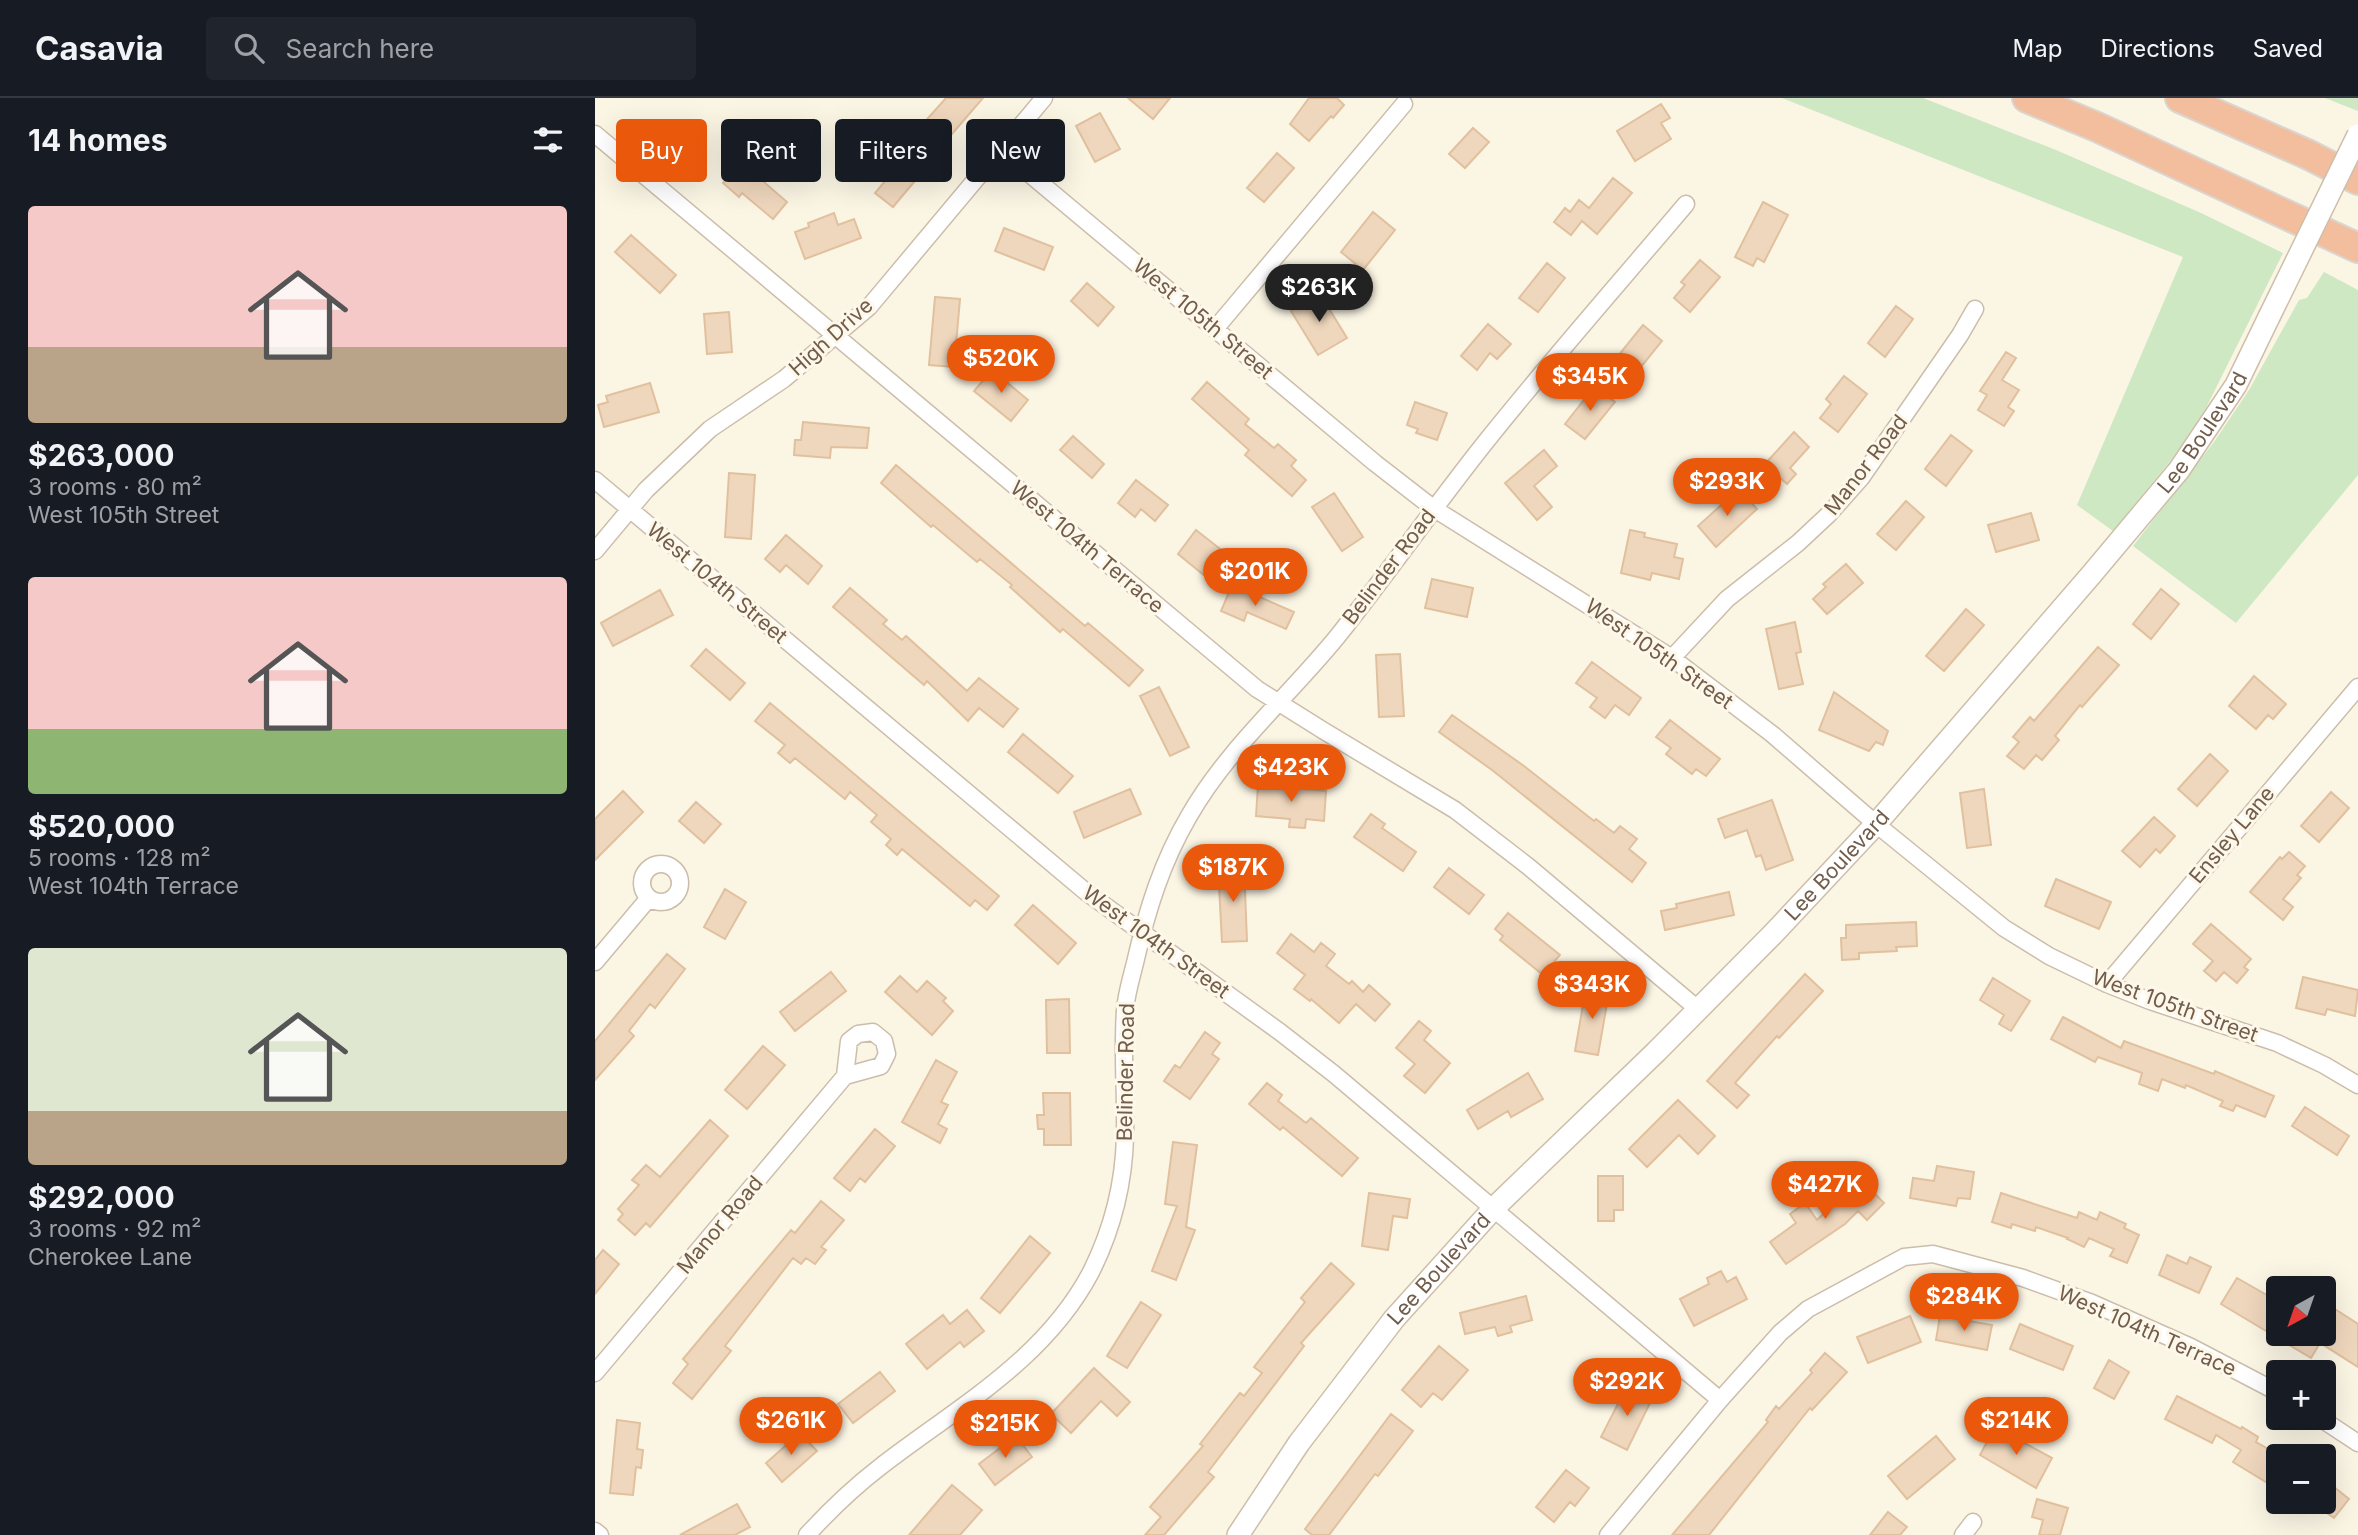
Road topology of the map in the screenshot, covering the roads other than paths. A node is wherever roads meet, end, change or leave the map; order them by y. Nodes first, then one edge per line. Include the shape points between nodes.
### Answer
1 (1044, 98) edge
2 (2027, 98) edge
3 (2180, 98) edge
4 (1404, 104) dead end
5 (1027, 119) edge
6 (595, 134) edge
7 (2358, 135) edge
8 (2358, 180) edge
9 (974, 182) edge
10 (1039, 182) edge
11 (1686, 204) dead end
12 (2358, 248) edge
13 (1975, 309) dead end
14 (1215, 329) junction
15 (836, 337) junction
16 (595, 480) edge
17 (1433, 508) junction
18 (630, 510) junction
19 (595, 551) edge
20 (1672, 658) junction
21 (2358, 687) edge
22 (1279, 703) junction
23 (1876, 824) junction
24 (649, 898) dead end
25 (1142, 933) junction
26 (595, 962) edge
27 (2107, 984) junction
28 (1699, 1010) junction
29 (845, 1076) dead end
30 (2355, 1079) edge
31 (1494, 1208) junction
32 (595, 1373) edge
33 (2266, 1385) edge
34 (1720, 1400) junction
35 (2336, 1429) edge
36 (2358, 1443) edge
37 (595, 1531) edge
38 (600, 1535) edge
39 (807, 1535) edge
40 (1238, 1535) edge
41 (1608, 1535) edge

1 - 5 street, High Drive
2 - 12 highway
3 - 8 highway
4 - 14 street
6 - 15 street, West 104th Terrace
7 - 23 street, Lee Boulevard, bridge via 2236,385 2179,470
9 - 15 street, High Drive via 869,307
10 - 14 street, West 105th Street
11 - 17 street, Belinder Road
13 - 20 street, Manor Road via 1861,478 1798,544 1727,599
14 - 17 street, West 105th Street
15 - 18 street, High Drive via 710,429
15 - 22 street, West 104th Terrace
16 - 18 street, West 104th Street
17 - 20 street, West 105th Street
17 - 22 street, Belinder Road via 1340,632
18 - 19 street, High Drive
18 - 25 street, West 104th Street via 1086,892
20 - 23 street, West 105th Street via 1772,734
21 - 27 street, Ensley Lane
22 - 25 street, Belinder Road via 1209,783 1188,817 1163,865
22 - 28 street, West 104th Terrace via 1455,810
23 - 27 street, West 105th Street via 2004,928
23 - 28 street, Lee Boulevard
24 - 26 street
25 - 31 street, West 104th Street via 1312,1057
25 - 39 street, Belinder Road via 1125,1005 1124,1158 1116,1202 1091,1270 1071,1305 1019,1363 876,1470
27 - 30 street, West 105th Street via 2277,1043
28 - 31 street, Lee Boulevard
29 - 32 street, Manor Road
31 - 34 street, West 104th Street
31 - 40 street, Lee Boulevard via 1385,1329 1299,1443
33 - 34 street, West 104th Terrace via 2091,1303 2023,1278 1933,1254 1904,1257 1808,1309
34 - 41 street, West 104th Terrace
35 - 36 street
37 - 38 street

